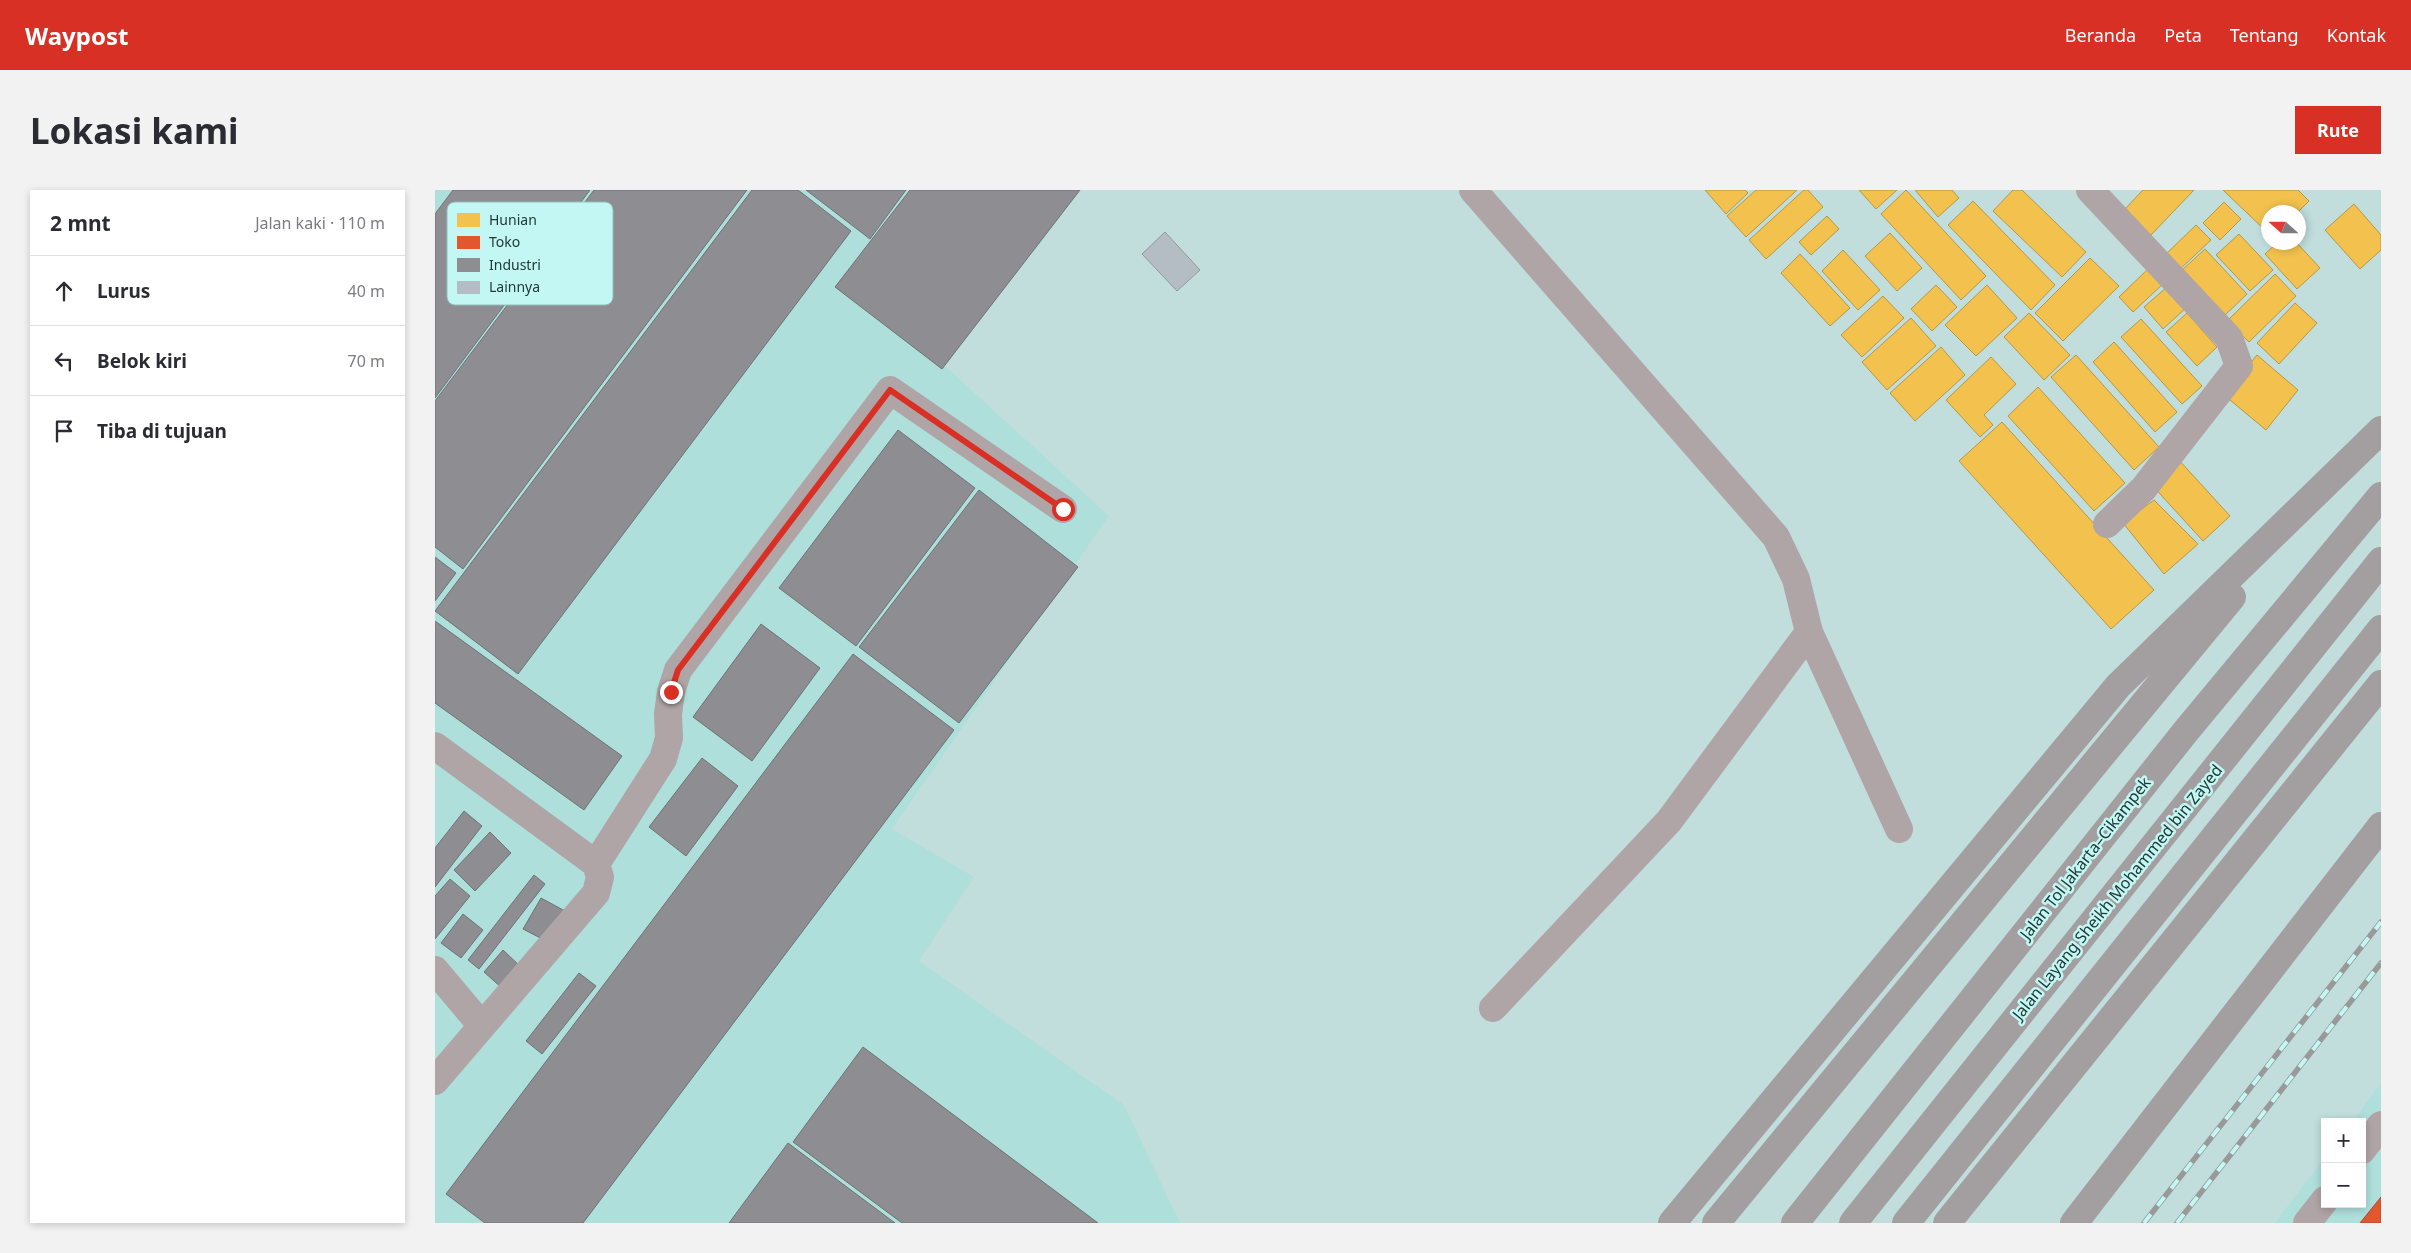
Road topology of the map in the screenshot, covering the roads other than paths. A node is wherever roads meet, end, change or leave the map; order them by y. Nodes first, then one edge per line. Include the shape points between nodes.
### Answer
1 (1473, 190) edge
2 (2090, 190) edge
3 (2381, 430) edge
4 (2318, 491) junction
5 (2381, 496) edge
6 (1063, 509) dead end
7 (2107, 524) dead end
8 (2381, 561) edge
9 (2381, 629) edge
10 (1809, 632) junction
11 (2381, 684) edge
12 (435, 746) edge
13 (2381, 826) edge
14 (1899, 829) dead end
15 (596, 864) junction
16 (435, 970) edge
17 (1493, 1008) dead end
18 (482, 1026) junction
19 (435, 1081) edge
20 (2381, 1125) edge
21 (2366, 1145) edge
22 (2321, 1205) edge
23 (1672, 1223) edge
24 (1717, 1223) edge
25 (1795, 1223) edge
26 (1853, 1223) edge
27 (1906, 1223) edge
28 (1947, 1223) edge
29 (2074, 1223) edge
30 (2307, 1223) edge

1 - 10 street via 1777,536 1796,579
2 - 7 street via 2229,338 2239,366 2144,488
3 - 4 highway
4 - 23 highway via 2117,686
4 - 24 highway
5 - 25 highway, Jalan Tol Jakarta–Cikampek via 2186,731
6 - 15 street via 890,390 678,670 671,692 669,738 663,759
8 - 26 highway, Jalan Layang Sheikh Mohammed bin Zayed
9 - 27 highway
10 - 14 street
10 - 17 street via 1669,821
11 - 28 highway
12 - 15 street
13 - 29 highway
15 - 18 street via 600,877 596,893
16 - 18 street
18 - 19 street
20 - 21 street
22 - 30 street

